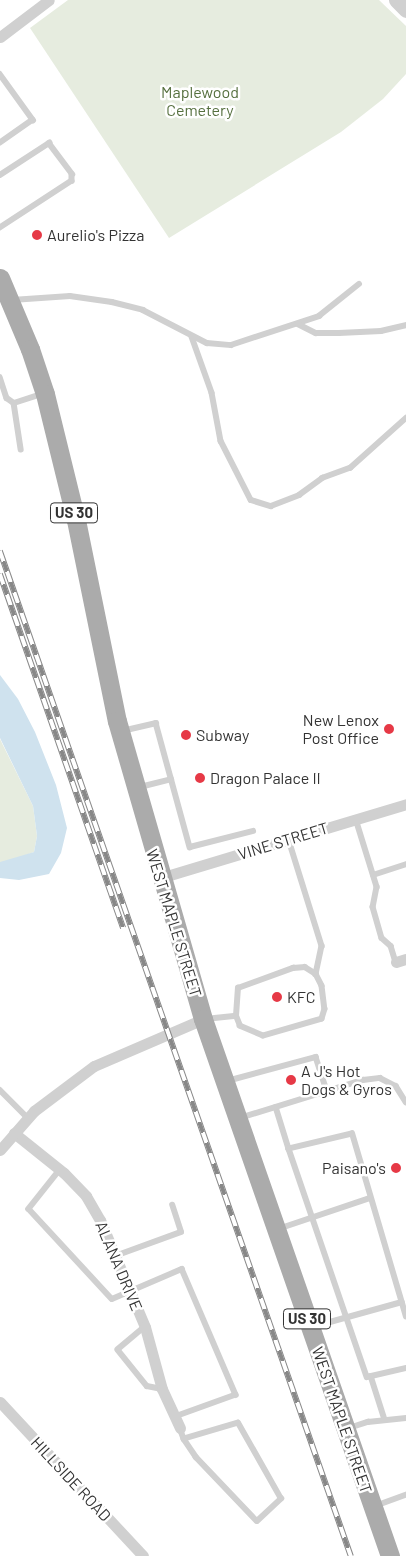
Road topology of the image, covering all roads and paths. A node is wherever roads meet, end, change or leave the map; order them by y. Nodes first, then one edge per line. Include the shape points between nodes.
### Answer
1 (49, 0) edge
2 (396, 0) edge
3 (406, 10) edge
4 (0, 37) edge
5 (0, 74) edge
6 (0, 143) edge
7 (0, 175) edge
8 (0, 228) edge
9 (0, 278) edge
10 (359, 284) dead end
11 (10, 300) junction
12 (298, 324) junction
13 (406, 325) edge
14 (192, 337) junction
15 (0, 377) edge
16 (44, 393) junction
17 (14, 404) junction
18 (406, 418) edge
19 (20, 448) dead end
20 (120, 732) junction
21 (172, 779) junction
22 (134, 788) junction
23 (406, 804) edge
24 (356, 819) junction
25 (252, 831) dead end
26 (290, 840) junction
27 (406, 864) edge
28 (373, 875) junction
29 (160, 878) junction
30 (401, 961) edge
31 (316, 974) junction
32 (236, 1016) junction
33 (203, 1019) junction
34 (225, 1082) junction
35 (0, 1090) edge
36 (327, 1091) junction
37 (406, 1102) edge
38 (276, 1107) junction
39 (28, 1118) junction
40 (238, 1119) junction
41 (14, 1133) junction
42 (289, 1149) junction
43 (0, 1150) edge
44 (60, 1170) junction
45 (370, 1198) junction
46 (172, 1205) dead end
47 (312, 1217) junction
48 (276, 1229) junction
49 (115, 1256) junction
50 (129, 1290) junction
51 (402, 1302) junction
52 (346, 1317) junction
53 (406, 1318) edge
54 (145, 1327) junction
55 (310, 1328) junction
56 (406, 1368) edge
57 (371, 1376) junction
58 (162, 1389) junction
59 (0, 1402) edge
60 (406, 1418) edge
61 (385, 1420) junction
62 (179, 1428) junction
63 (346, 1429) junction
64 (406, 1495) edge
65 (373, 1507) junction
66 (143, 1556) edge
67 (390, 1556) edge

1 - 4 street
2 - 3 street
5 - 6 lane via 34,120
7 - 8 lane via 49,143 72,174 72,181
9 - 11 main road, WEST MAPLE STREET / US 30
10 - 12 lane via 319,316
11 - 14 lane via 70,296 112,302 142,310
11 - 16 main road, WEST MAPLE STREET / US 30
12 - 13 lane via 316,333 381,331
12 - 14 lane via 282,326 231,346
14 - 18 lane via 212,393 220,441 251,500 271,506 299,495 322,478 350,468
15 - 17 lane via 7,398
16 - 17 lane
16 - 20 main road, WEST MAPLE STREET / US 30 via 76,520
17 - 19 lane
20 - 21 lane via 156,723
20 - 22 main road, WEST MAPLE STREET / US 30
21 - 22 lane
21 - 25 lane via 190,847
22 - 29 main road, WEST MAPLE STREET / US 30
23 - 24 street, VINE STREET
24 - 26 street, VINE STREET
24 - 28 lane
26 - 29 street, VINE STREET
26 - 31 lane via 322,946
27 - 28 lane
28 - 30 lane via 377,887 373,907 382,938
29 - 33 main road, WEST MAPLE STREET / US 30
31 - 32 lane via 305,967 293,968 245,983 238,988
31 - 32 lane via 324,1001 322,1019 263,1036 240,1026
32 - 33 lane
33 - 34 main road, WEST MAPLE STREET / US 30
33 - 39 street via 94,1066 53,1095
34 - 36 lane via 316,1057
34 - 40 main road, WEST MAPLE STREET / US 30
35 - 39 lane
36 - 37 lane via 380,1078 396,1086
36 - 38 lane
38 - 40 lane
38 - 42 lane
39 - 41 street
40 - 48 main road, WEST MAPLE STREET / US 30
41 - 43 street
41 - 44 street, ALANA DRIVE
42 - 45 lane via 352,1134
42 - 47 lane
44 - 49 street, ALANA DRIVE via 86,1196
44 - 50 lane via 30,1209 112,1299
45 - 47 lane
45 - 51 lane
46 - 49 lane via 181,1232
47 - 48 lane
47 - 52 lane
48 - 55 main road, WEST MAPLE STREET / US 30
49 - 50 street, ALANA DRIVE
50 - 54 street, ALANA DRIVE
50 - 62 lane via 182,1268 236,1395
51 - 52 lane
51 - 53 lane
52 - 55 lane
52 - 57 lane via 367,1377
54 - 58 street, ALANA DRIVE
54 - 58 lane via 118,1350 147,1386
55 - 63 main road, WEST MAPLE STREET / US 30
56 - 57 lane
57 - 61 lane
58 - 62 street, ALANA DRIVE
59 - 66 street, HILLSIDE ROAD
60 - 61 lane
61 - 63 lane
62 - 62 lane via 196,1457 257,1521 281,1499 238,1423
63 - 65 main road, WEST MAPLE STREET / US 30
64 - 65 lane
65 - 67 main road, WEST MAPLE STREET / US 30

